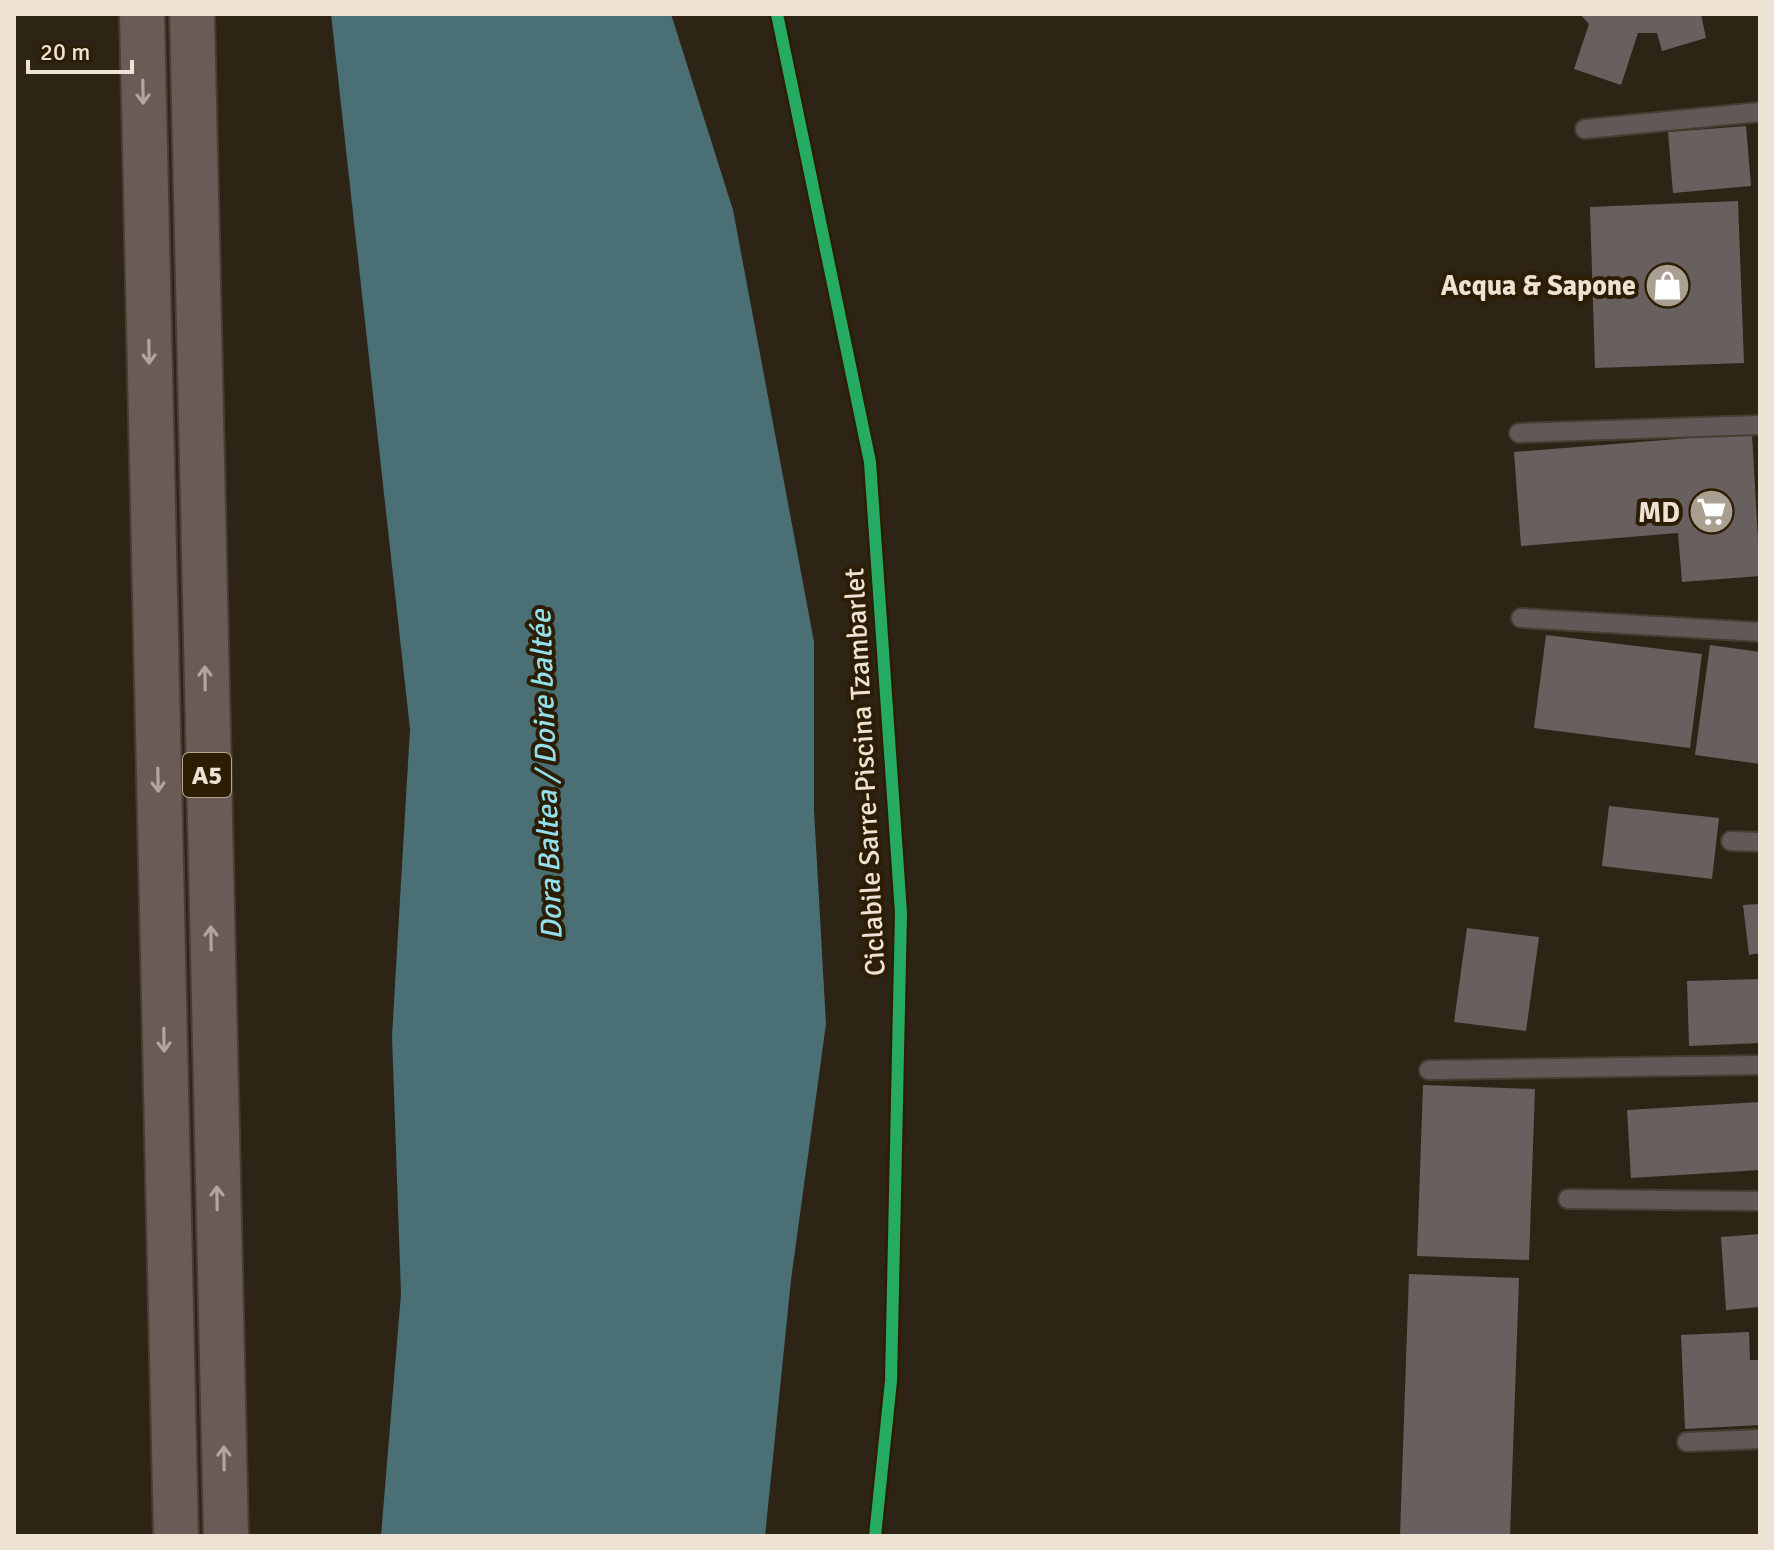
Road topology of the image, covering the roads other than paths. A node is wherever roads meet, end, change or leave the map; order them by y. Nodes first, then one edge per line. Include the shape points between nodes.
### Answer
1 (142, 14) edge
2 (192, 14) edge
3 (1760, 112) edge
4 (1585, 129) dead end
5 (1760, 425) edge
6 (1519, 433) dead end
7 (1521, 618) dead end
8 (1760, 632) edge
9 (1731, 841) dead end
10 (1760, 842) edge
11 (1760, 1065) edge
12 (1429, 1070) dead end
13 (1568, 1199) dead end
14 (1760, 1201) edge
15 (1760, 1439) edge
16 (1687, 1442) dead end
17 (176, 1536) edge
18 (226, 1536) edge

1 -> 17 highway, A5
18 -> 2 highway, A5
3 - 4 lane
5 - 6 lane
7 - 8 lane
9 - 10 lane
11 - 12 lane
13 - 14 lane
15 - 16 lane

